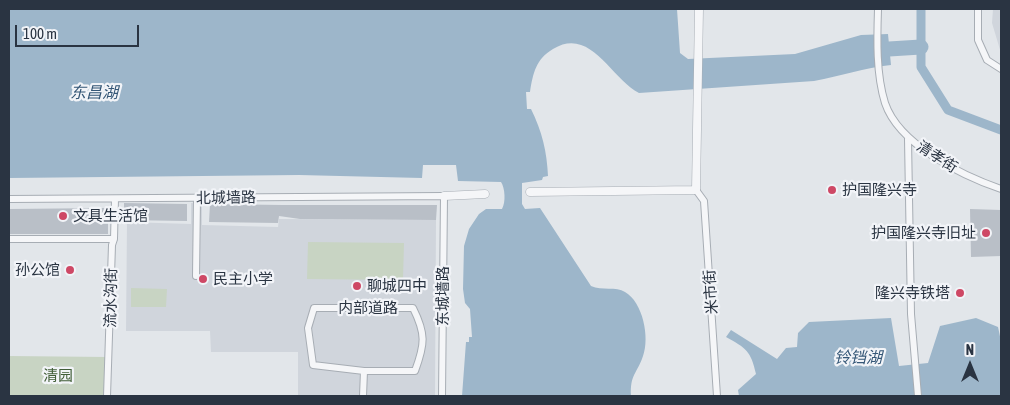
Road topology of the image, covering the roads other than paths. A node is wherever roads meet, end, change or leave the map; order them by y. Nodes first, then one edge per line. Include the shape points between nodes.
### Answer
1 (699, 9) edge
2 (878, 9) edge
3 (978, 9) edge
4 (1001, 69) edge
5 (908, 139) junction
6 (1001, 189) edge
7 (696, 190) junction
8 (530, 192) dead end
9 (485, 194) dead end
10 (444, 196) junction
11 (197, 198) junction
12 (9, 199) edge
13 (115, 199) junction
14 (9, 240) edge
15 (114, 240) junction
16 (196, 276) dead end
17 (364, 371) junction
18 (107, 396) edge
19 (363, 396) edge
20 (442, 396) edge
21 (717, 396) edge
22 (918, 396) edge

1 - 7 street
2 - 5 street, 清孝街 via 880,77 886,105
3 - 4 street via 978,40 987,60
5 - 6 street, 清孝街 via 968,178
5 - 22 street via 911,314
7 - 8 street
7 - 21 street, 米市街 via 704,201
9 - 10 street
10 - 11 street, 北城墙路
10 - 20 street, 东城墙路
11 - 13 street, 北城墙路
11 - 16 street
12 - 13 street, 北城墙路
13 - 15 street, 流水沟街
14 - 15 street
15 - 18 street, 流水沟街
17 - 17 street, 内部道路 via 415,371 422,351 422,326 413,308 314,308 308,328 312,365
17 - 19 street

